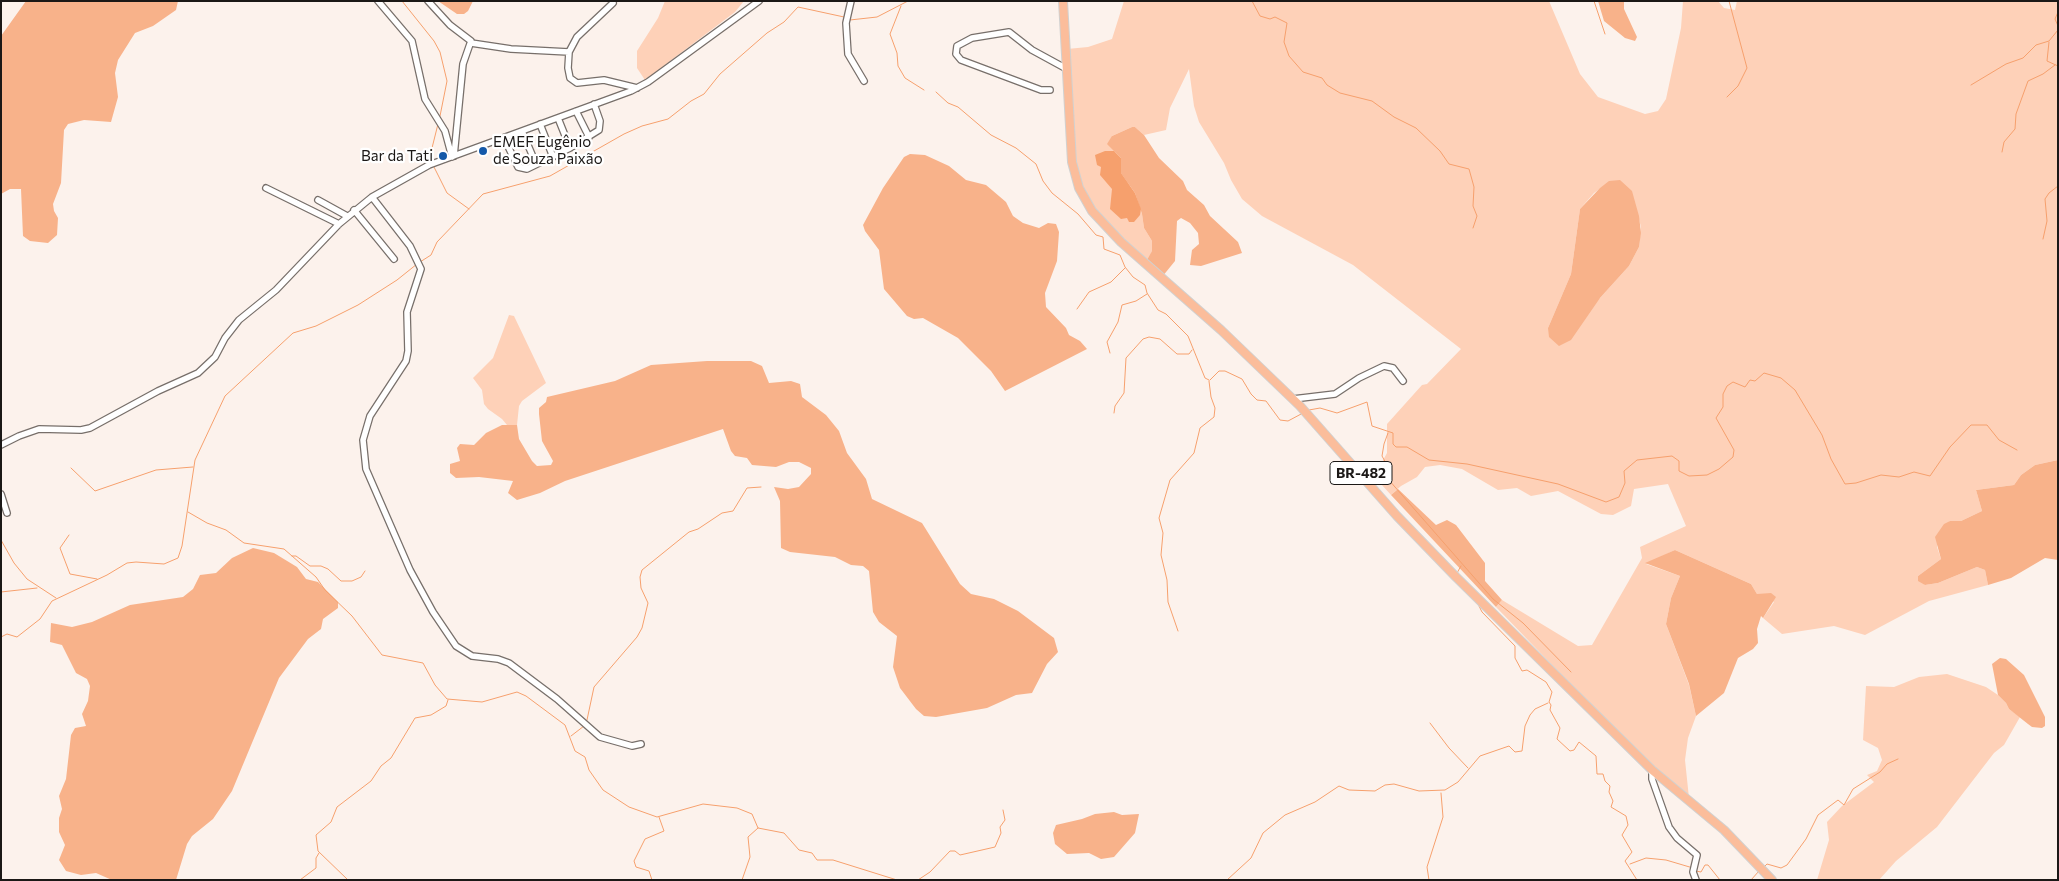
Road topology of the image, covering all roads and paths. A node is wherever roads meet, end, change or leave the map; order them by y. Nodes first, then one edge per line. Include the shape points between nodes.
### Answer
1 (378, 1) edge
2 (428, 1) edge
3 (759, 1) edge
4 (851, 1) edge
5 (1062, 1) edge
6 (613, 3) dead end
7 (471, 43) junction
8 (569, 52) junction
9 (1065, 68) junction
10 (864, 81) dead end
11 (637, 88) junction
12 (1050, 90) dead end
13 (594, 104) junction
14 (576, 111) junction
15 (558, 118) junction
16 (540, 124) junction
17 (522, 131) junction
18 (589, 137) junction
19 (504, 138) junction
20 (570, 148) junction
21 (453, 156) junction
22 (553, 157) junction
23 (536, 164) junction
24 (266, 188) dead end
25 (372, 197) junction
26 (318, 200) dead end
27 (354, 210) junction
28 (347, 216) junction
29 (339, 224) junction
30 (394, 259) dead end
31 (1403, 381) dead end
32 (1293, 400) junction
33 (2, 445) edge
34 (1, 451) edge
35 (1, 494) edge
36 (7, 513) dead end
37 (641, 744) dead end
38 (1652, 770) junction
39 (1696, 880) edge
40 (1772, 880) edge

1 - 21 street via 412,41 425,99 445,131
2 - 7 street
3 - 11 street via 665,72
4 - 10 street via 846,23 848,54
5 - 9 highway, BR-482
6 - 8 street via 577,37
7 - 8 street
7 - 21 street via 463,64
8 - 11 street via 568,68 573,81 604,80
9 - 12 street via 1032,50 1010,32 972,38 957,46 956,54 961,60 1042,90
9 - 32 highway, BR-482 via 1072,162 1087,204 1111,233 1221,330
11 - 13 street
13 - 14 street
13 - 18 street via 601,124 599,130
14 - 15 street
14 - 18 street
15 - 16 street
15 - 20 street
16 - 17 street
16 - 22 street
17 - 19 street
17 - 23 street
18 - 20 street
19 - 21 street
19 - 23 street via 518,167 527,169
20 - 22 street
21 - 25 street via 409,175
22 - 23 street
24 - 29 street
25 - 27 street
25 - 37 street via 419,262 419,276 407,312 406,362 370,416 363,440 366,469 410,570 456,646 472,656 509,663 569,708 600,737 632,746
26 - 28 street
27 - 28 street
27 - 30 street
28 - 29 street
29 - 33 street via 276,290 239,320 215,357 198,373 158,390 90,428 39,429
31 - 32 street via 1393,368 1384,366 1335,394
32 - 38 highway, BR-482 via 1456,577
33 - 34 street
35 - 36 street
38 - 39 street via 1665,818 1677,838 1696,853
38 - 40 highway, BR-482 via 1724,830

